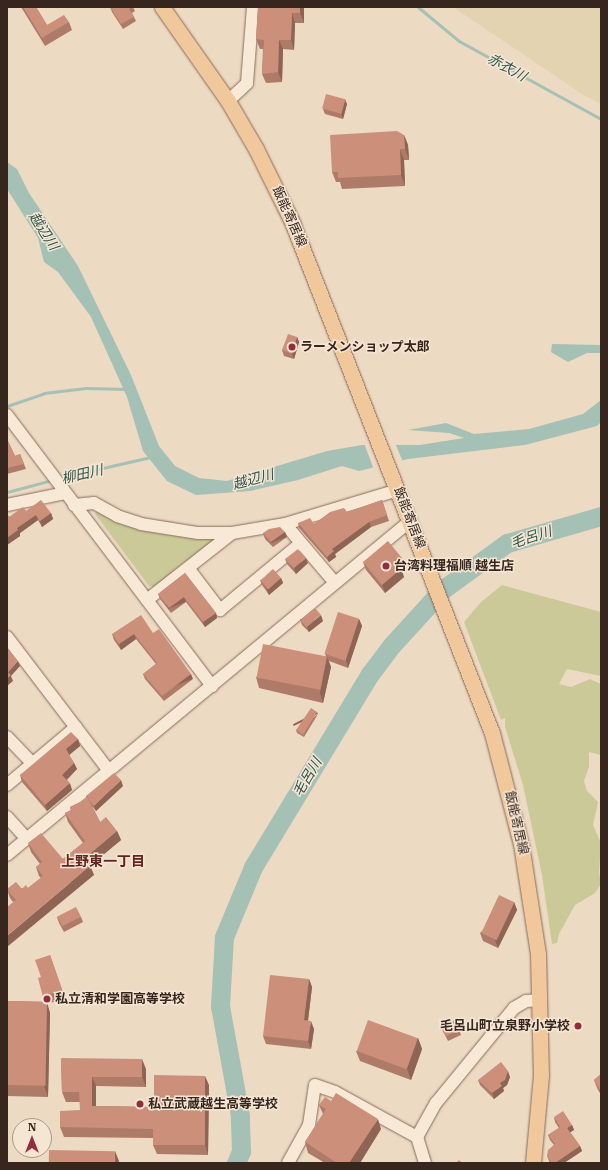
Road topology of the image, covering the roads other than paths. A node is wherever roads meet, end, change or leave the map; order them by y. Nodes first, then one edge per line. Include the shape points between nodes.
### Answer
1 (162, 7) edge
2 (253, 7) edge
3 (228, 101) junction
4 (7, 416) edge
5 (396, 485) junction
6 (64, 491) junction
7 (7, 505) edge
8 (74, 505) junction
9 (410, 521) junction
10 (285, 524) junction
11 (232, 533) junction
12 (301, 543) junction
13 (188, 568) junction
14 (335, 583) junction
15 (147, 600) junction
16 (7, 637) edge
17 (212, 686) junction
18 (76, 727) junction
19 (7, 737) edge
20 (33, 764) junction
21 (109, 771) junction
22 (7, 785) edge
23 (7, 818) edge
24 (27, 839) junction
25 (7, 855) edge
26 (541, 1000) junction
27 (417, 1138) junction
28 (288, 1163) edge
29 (425, 1163) edge
30 (533, 1163) edge

1 - 3 main road, 飯能寄居線
2 - 3 street via 247,83
3 - 5 main road, 飯能寄居線 via 286,207
4 - 6 street
5 - 9 main road, 飯能寄居線
5 - 10 street
6 - 7 street
6 - 8 street
8 - 11 street via 94,503 117,516 141,524 198,533
8 - 15 street
9 - 14 street
9 - 26 main road, 飯能寄居線 via 487,719 510,795 530,890
10 - 11 street
10 - 12 street
11 - 13 street
12 - 13 street via 220,610
12 - 14 street
13 - 15 street
14 - 17 street
15 - 17 street
16 - 18 street
17 - 21 street
18 - 20 street
18 - 21 street
19 - 20 street
20 - 22 street
21 - 24 street
23 - 24 street
24 - 25 street
26 - 27 street via 526,1001 514,1008 498,1024 436,1103
26 - 30 main road, 飯能寄居線 via 541,1075
27 - 28 street via 335,1092 315,1085 309,1125
27 - 29 street

